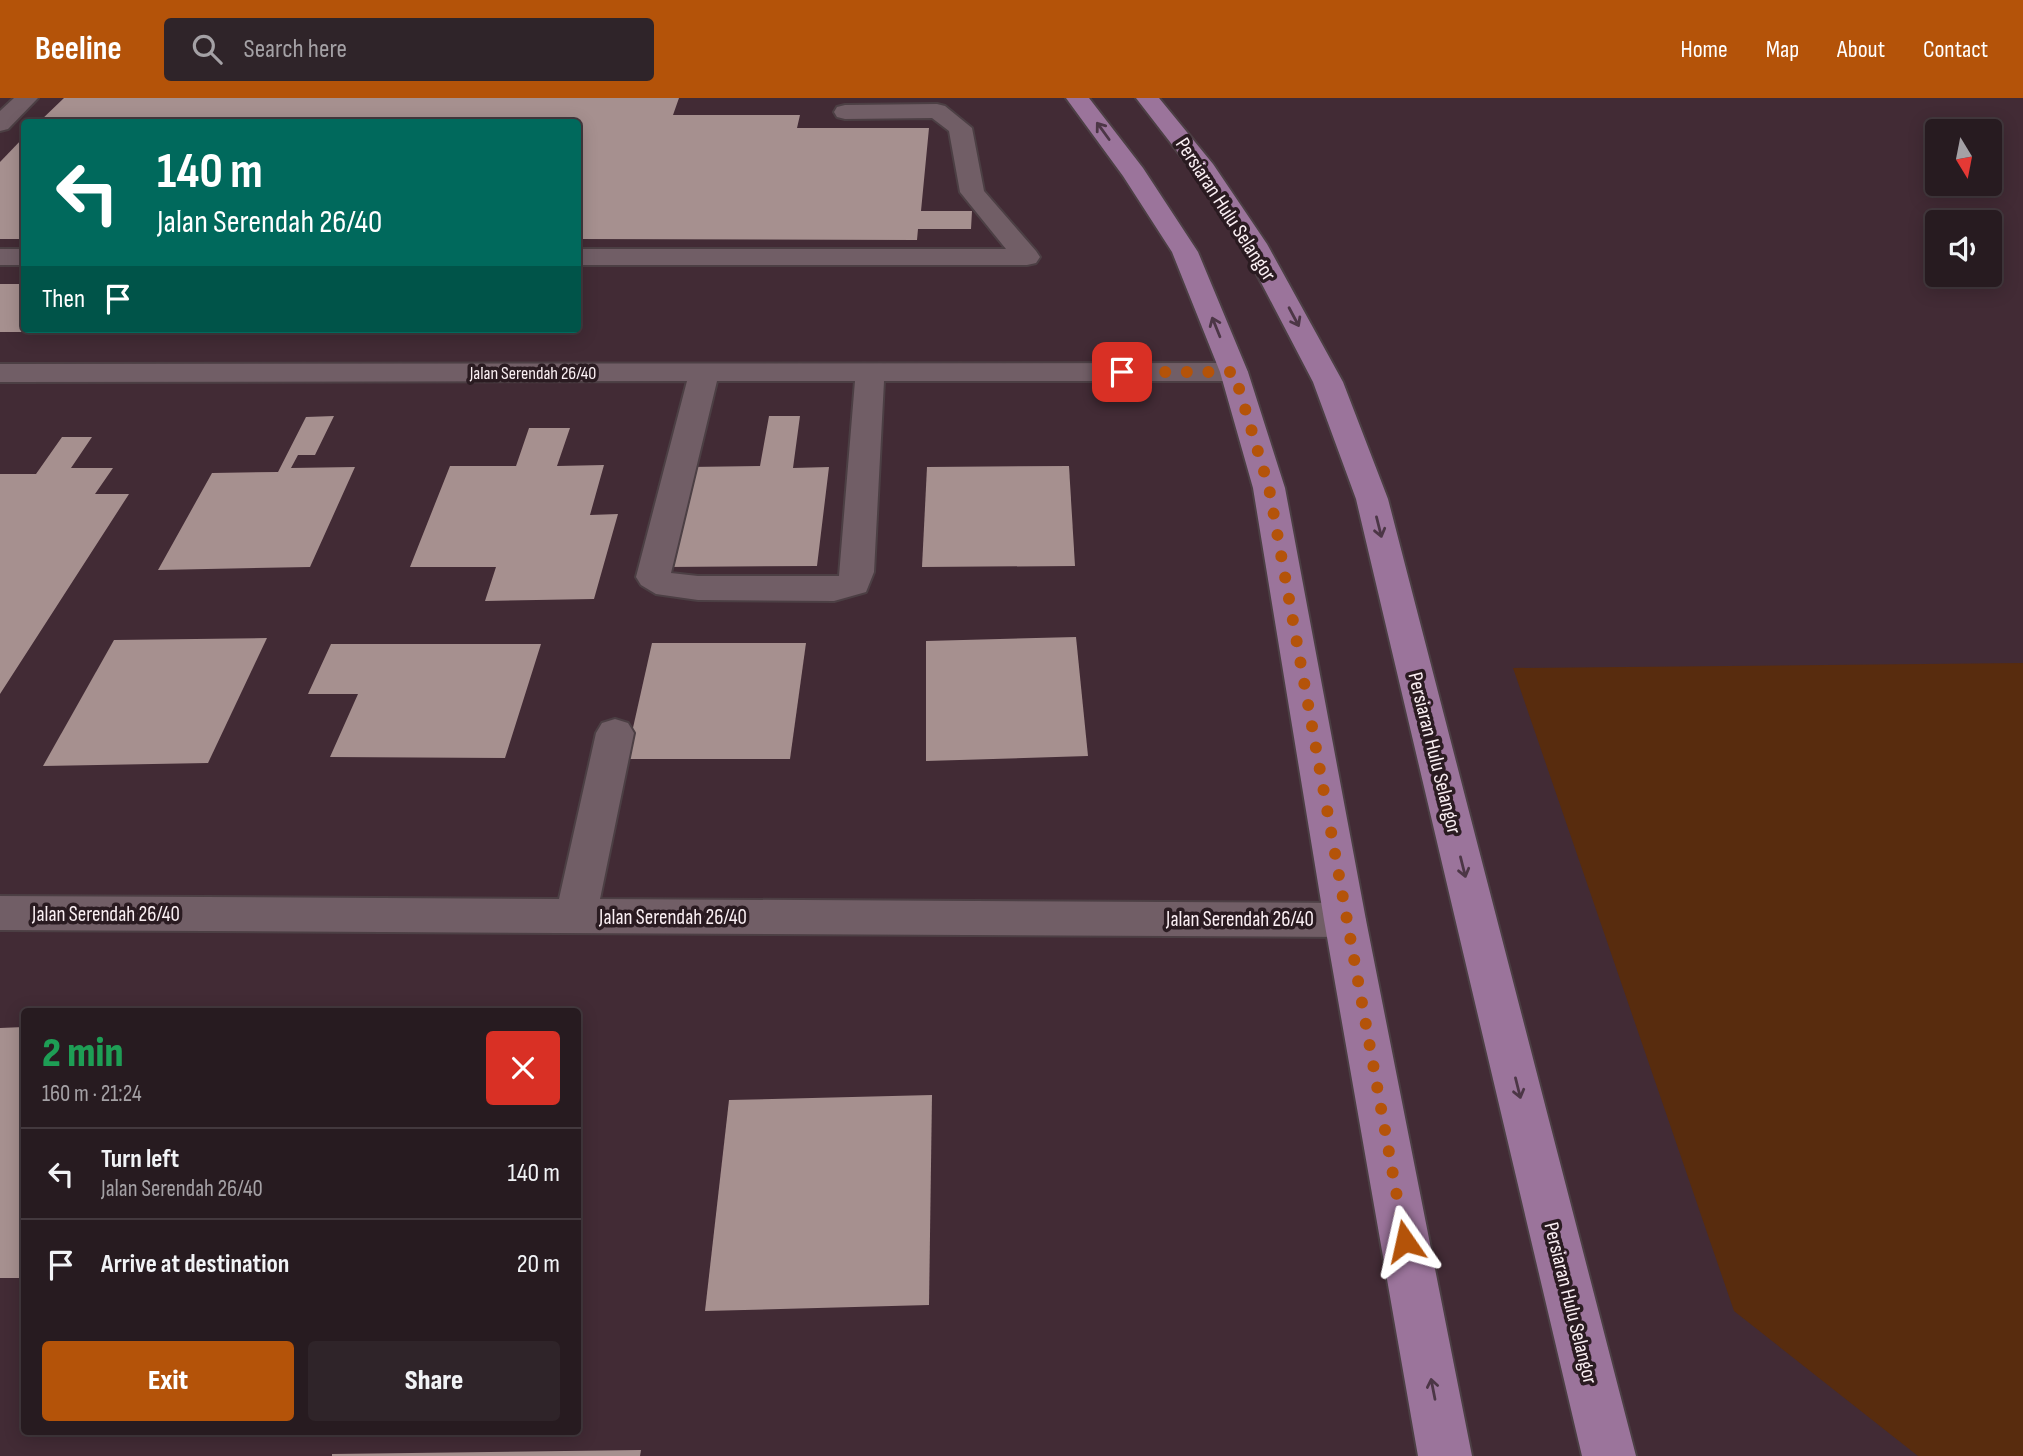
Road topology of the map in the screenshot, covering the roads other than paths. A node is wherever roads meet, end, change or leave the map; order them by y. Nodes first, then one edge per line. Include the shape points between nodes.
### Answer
1 (1077, 98) edge
2 (1147, 98) edge
3 (16, 103) edge
4 (845, 112) dead end
5 (0, 124) edge
6 (0, 257) edge
7 (21, 257) edge
8 (581, 257) edge
9 (1234, 372) junction
10 (0, 373) edge
11 (704, 373) junction
12 (870, 373) junction
13 (615, 733) dead end
14 (0, 913) edge
15 (576, 916) junction
16 (1345, 920) junction
17 (1445, 1456) edge
18 (1609, 1456) edge

9 -> 1 main road via 1185,252 1134,173
2 -> 18 main road, Persiaran Hulu Selangor via 1204,169 1254,244 1328,382 1371,499
3 - 5 street
4 - 8 street via 937,111 960,128 972,192 1027,257
6 - 7 street
9 - 12 street, Jalan Serendah 26/40
9 - 16 main road via 1269,488
10 - 11 street, Jalan Serendah 26/40
11 - 12 street, Jalan Serendah 26/40
11 - 12 street via 653,577 668,586 834,589 854,584
13 - 15 street
14 - 15 street, Jalan Serendah 26/40
15 - 16 street, Jalan Serendah 26/40
17 -> 16 main road

